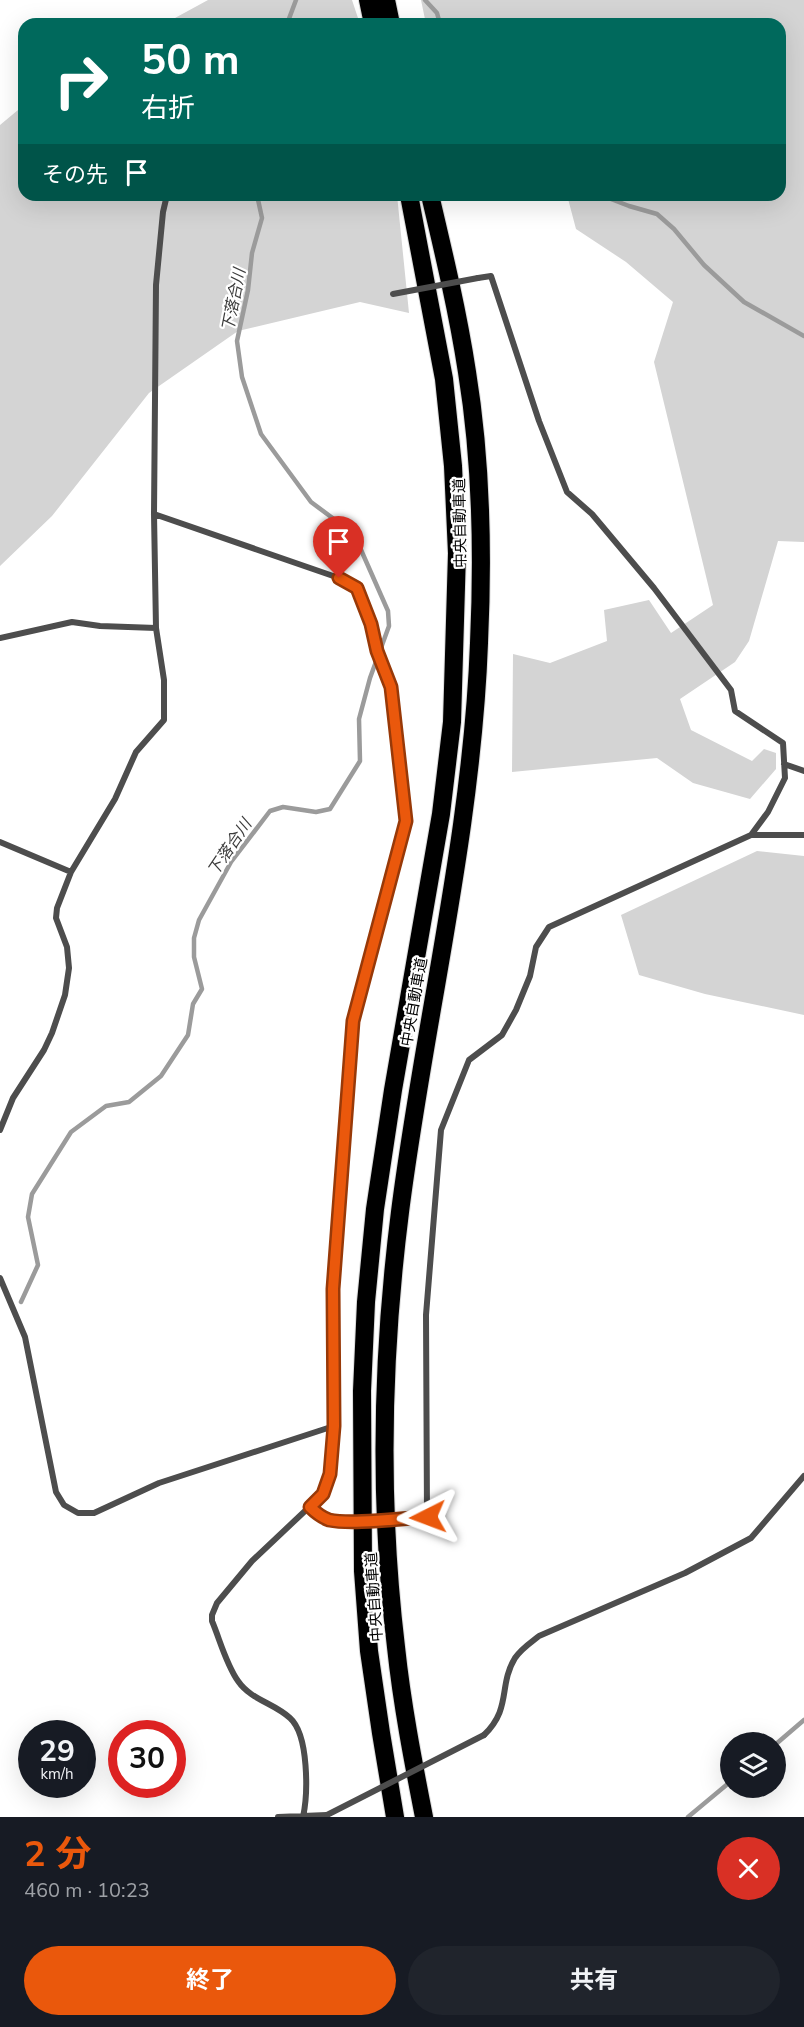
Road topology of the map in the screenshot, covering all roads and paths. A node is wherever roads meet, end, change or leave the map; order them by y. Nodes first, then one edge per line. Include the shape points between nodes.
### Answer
1 (166, 201) edge
2 (410, 201) edge
3 (431, 201) edge
4 (393, 294) dead end
5 (154, 514) junction
6 (156, 628) junction
7 (0, 638) edge
8 (784, 764) junction
9 (804, 771) edge
10 (751, 835) junction
11 (804, 835) edge
12 (0, 842) edge
13 (71, 872) junction
14 (0, 1130) edge
15 (0, 1278) edge
16 (334, 1426) junction
17 (804, 1476) edge
18 (310, 1507) junction
19 (304, 1816) edge
20 (278, 1817) edge
21 (395, 1817) edge
22 (424, 1817) edge

1 - 5 street via 156,285
2 - 21 highway, 中央自動車道 via 444,379 453,466 457,575 452,722 441,814 375,1209 365,1313 363,1571 369,1651
3 - 22 highway, 中央自動車道 via 468,373 477,462 479,629 475,723 464,819 416,1095 389,1336 389,1570 396,1647
4 - 8 street, bridge via 491,276 538,421 567,492 592,514 654,588 731,690 735,711 783,743
5 - 6 street
5 - 16 street via 339,578 357,588 391,687 406,821 353,1021 333,1289
6 - 7 street via 72,622
6 - 13 street via 164,680 164,720 136,752 115,799
8 - 9 street
8 - 10 street via 785,778
10 - 11 street
10 - 18 street, bridge via 549,927 536,947 530,976 516,1010 502,1035 469,1060 441,1130 426,1315 428,1517 344,1521 328,1519
12 - 13 street
13 - 14 street via 56,918 68,947 65,995 48,1042 13,1098
15 - 16 street via 25,1337 56,1492 64,1505 78,1513 94,1513 159,1483
16 - 18 street via 327,1487
17 - 19 street, bridge via 752,1538 685,1573 539,1636 525,1647 508,1674 498,1718 484,1735 327,1815
18 - 19 street via 252,1561 212,1615 238,1681 251,1695 291,1718 297,1727 307,1785
19 - 20 street

